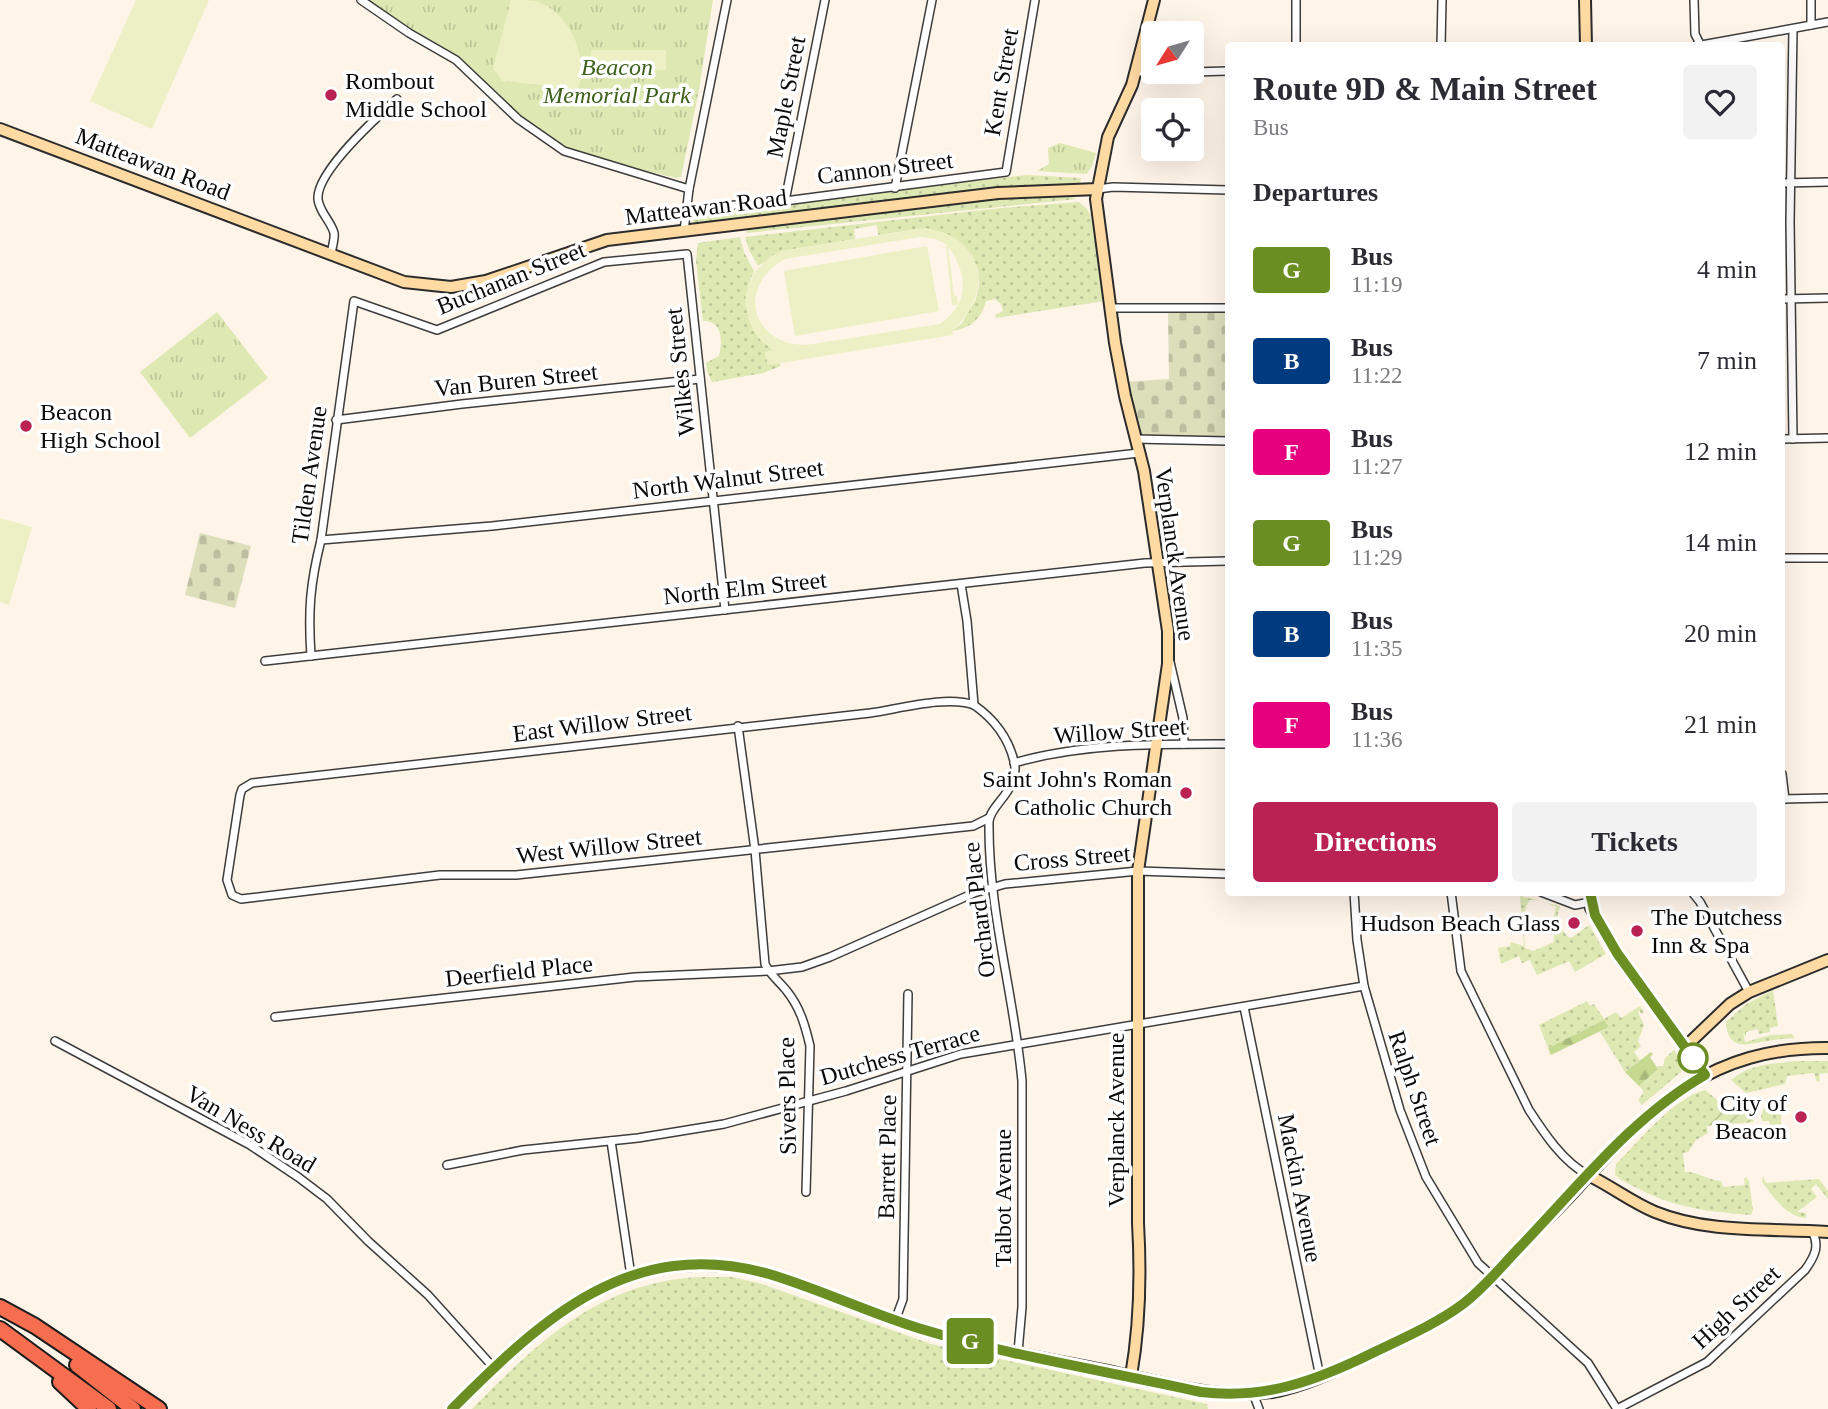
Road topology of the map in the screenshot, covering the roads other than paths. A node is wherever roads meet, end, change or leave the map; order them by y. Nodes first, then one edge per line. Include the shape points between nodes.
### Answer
1 (361, 0) edge
2 (727, 0) edge
3 (825, 0) edge
4 (932, 0) edge
5 (1035, 0) edge
6 (1154, 0) edge
7 (1296, 0) edge
8 (1442, 0) edge
9 (1585, 0) edge
10 (1694, 0) edge
11 (1811, 0) edge
12 (1828, 22) edge
13 (1811, 25) junction
14 (1793, 29) junction
15 (1296, 42) edge
16 (1441, 42) edge
17 (1586, 42) edge
18 (1698, 42) edge
19 (1717, 42) edge
20 (1225, 71) edge
21 (1136, 72) junction
22 (1141, 72) edge
23 (1204, 72) edge
24 (397, 99) dead end
25 (0, 129) edge
26 (1006, 172) joint
27 (1828, 182) edge
28 (1785, 183) edge
29 (1792, 183) junction
30 (895, 188) junction
31 (689, 189) junction
32 (1098, 190) junction
33 (1225, 190) edge
34 (785, 201) junction
35 (686, 209) junction
36 (684, 231) junction
37 (331, 254) junction
38 (687, 254) joint
39 (1828, 298) edge
40 (1785, 299) edge
41 (1791, 299) junction
42 (354, 301) joint
43 (1111, 308) junction
44 (1225, 308) edge
45 (700, 379) junction
46 (336, 420) junction
47 (1828, 438) edge
48 (1135, 439) junction
49 (1785, 439) edge
50 (1793, 439) junction
51 (1225, 441) edge
52 (1139, 453) junction
53 (713, 500) junction
54 (321, 540) junction
55 (1785, 558) edge
56 (1828, 558) edge
57 (1158, 562) junction
58 (1225, 562) edge
59 (961, 584) junction
60 (725, 610) junction
61 (311, 656) junction
62 (1168, 656) junction
63 (265, 661) dead end
64 (974, 705) junction
65 (738, 726) junction
66 (1184, 744) junction
67 (1225, 744) edge
68 (1155, 745) junction
69 (1014, 763) junction
70 (1828, 798) edge
71 (1785, 799) edge
72 (989, 817) junction
73 (755, 850) junction
74 (1138, 871) junction
75 (1225, 874) edge
76 (991, 887) junction
77 (232, 895) joint
78 (1354, 896) edge
79 (1452, 896) edge
80 (1551, 896) edge
81 (1695, 896) edge
82 (1590, 897) edge
83 (1828, 960) edge
84 (768, 971) junction
85 (1364, 986) junction
86 (1749, 992) junction
87 (908, 993) dead end
88 (1244, 1007) junction
89 (275, 1017) dead end
90 (1137, 1026) junction
91 (55, 1041) dead end
92 (1018, 1044) junction
93 (1685, 1047) junction
94 (1828, 1048) edge
95 (908, 1069) junction
96 (1705, 1075) junction
97 (809, 1101) junction
98 (611, 1141) junction
99 (447, 1165) dead end
100 (1588, 1175) junction
101 (806, 1192) dead end
102 (1812, 1231) junction
103 (1828, 1232) edge
104 (631, 1276) junction
105 (1493, 1276) junction
106 (0, 1310) edge
107 (895, 1321) junction
108 (0, 1330) edge
109 (1018, 1352) junction
110 (494, 1368) junction
111 (1131, 1376) junction
112 (1320, 1377) junction
113 (1254, 1393) junction
114 (89, 1409) edge
115 (109, 1409) edge
116 (133, 1409) edge
117 (159, 1409) edge
118 (452, 1409) edge
119 (1259, 1409) edge
120 (1616, 1409) edge

1 - 31 street via 456,60 518,120 564,151
2 - 31 street
3 - 34 street, Maple Street
4 - 30 street
5 - 26 street, Kent Street
6 - 21 street, Verplanck Avenue
7 - 15 street
8 - 16 street
9 - 17 street
10 - 18 street
11 - 13 street
12 - 13 street
13 - 14 street
14 - 19 street
14 - 29 street
20 - 23 street
21 - 22 street
21 - 32 street, Verplanck Avenue via 1108,137
24 - 37 street via 359,135 318,191 319,204 335,236
25 - 37 street, Matteawan Road
26 - 30 street, Cannon Street
27 - 29 street
28 - 29 street
29 - 41 street
30 - 34 street, Cannon Street
31 - 35 street
32 - 33 street
32 - 36 street, Matteawan Road via 998,193
32 - 43 street, Verplanck Avenue
34 - 35 street, Cannon Street
35 - 36 street
36 - 37 street, Matteawan Road via 607,240 486,281 451,287 404,282
38 - 42 street, Buchanan Street via 604,262 437,330
38 - 45 street, Wilkes Street
39 - 41 street
40 - 41 street
41 - 50 street
42 - 46 street, Tilden Avenue
43 - 44 street
43 - 48 street, Verplanck Avenue
45 - 46 street, Van Buren Street
45 - 53 street, Wilkes Street
46 - 54 street, Tilden Avenue
47 - 50 street
48 - 51 street
48 - 52 street, Verplanck Avenue
49 - 50 street
52 - 53 street, North Walnut Street
52 - 57 street, Verplanck Avenue
53 - 54 street, North Walnut Street
53 - 60 street, Wilkes Street
54 - 61 street, Tilden Avenue via 312,576
55 - 56 street
57 - 58 street, North Elm Street
57 - 59 street, North Elm Street
57 - 62 street, Verplanck Avenue
59 - 60 street, North Elm Street
59 - 64 street
60 - 61 street, North Elm Street
61 - 63 street, North Elm Street
62 - 66 street via 1181,706
62 - 68 street, Verplanck Avenue
64 - 65 street, East Willow Street via 948,702
64 - 69 street via 998,727
65 - 73 street
65 - 77 street, East Willow Street via 252,783 240,795 227,880
66 - 67 street, Willow Street
66 - 68 street, Willow Street
68 - 69 street, Willow Street via 1065,752
68 - 74 street, Verplanck Avenue
69 - 72 street, Orchard Place via 1009,788
70 - 71 street
72 - 73 street, West Willow Street via 973,826
72 - 76 street, Orchard Place
73 - 77 street, West Willow Street via 516,875 440,875 241,899
73 - 84 street
74 - 75 street, Cross Street
74 - 76 street, Cross Street
74 - 90 street, Verplanck Avenue
76 - 84 street, Cross Street via 830,957 802,967
76 - 92 street, Orchard Place
78 - 85 street, Ralph Street
79 - 100 street via 1461,971 1517,1086 1543,1132
80 - 82 street via 1575,905
81 - 86 street
82 - 93 street via 1599,924 1617,953
83 - 86 street
84 - 89 street, Deerfield Place via 635,977
84 - 97 street, Sivers Place via 795,1002 805,1024 810,1046
85 - 88 street, Dutchess Terrace
85 - 105 street, Ralph Street via 1418,1158 1458,1233
86 - 93 street
87 - 95 street, Barrett Place
88 - 90 street, Dutchess Terrace
88 - 112 street, Mackin Avenue
90 - 92 street, Dutchess Terrace
90 - 111 street, Verplanck Avenue via 1139,1281
91 - 110 street, Van Ness Road via 250,1145 298,1177 428,1295
92 - 95 street, Dutchess Terrace
92 - 109 street, Talbot Avenue via 1022,1307
93 - 96 street
94 - 96 street via 1768,1052
95 - 97 street, Dutchess Terrace
95 - 107 street, Barrett Place via 903,1299
96 - 100 street via 1652,1111
97 - 98 street, Dutchess Terrace via 724,1124
97 - 101 street, Sivers Place
98 - 99 street, Dutchess Terrace via 523,1150
98 - 104 street
100 - 102 street via 1636,1203 1678,1220
100 - 105 street
102 - 103 street
102 - 120 street, High Street via 1817,1244 1805,1270 1707,1362
104 - 107 street via 689,1265 746,1269
104 - 110 street via 573,1303
105 - 112 street via 1444,1315
105 - 120 street, Ralph Street via 1588,1363
106 - 116 highway
106 - 117 highway via 35,1326
107 - 109 street
108 - 114 highway
108 - 115 highway
109 - 111 street
110 - 118 street
111 - 113 street via 1201,1392
112 - 113 street
113 - 119 street

